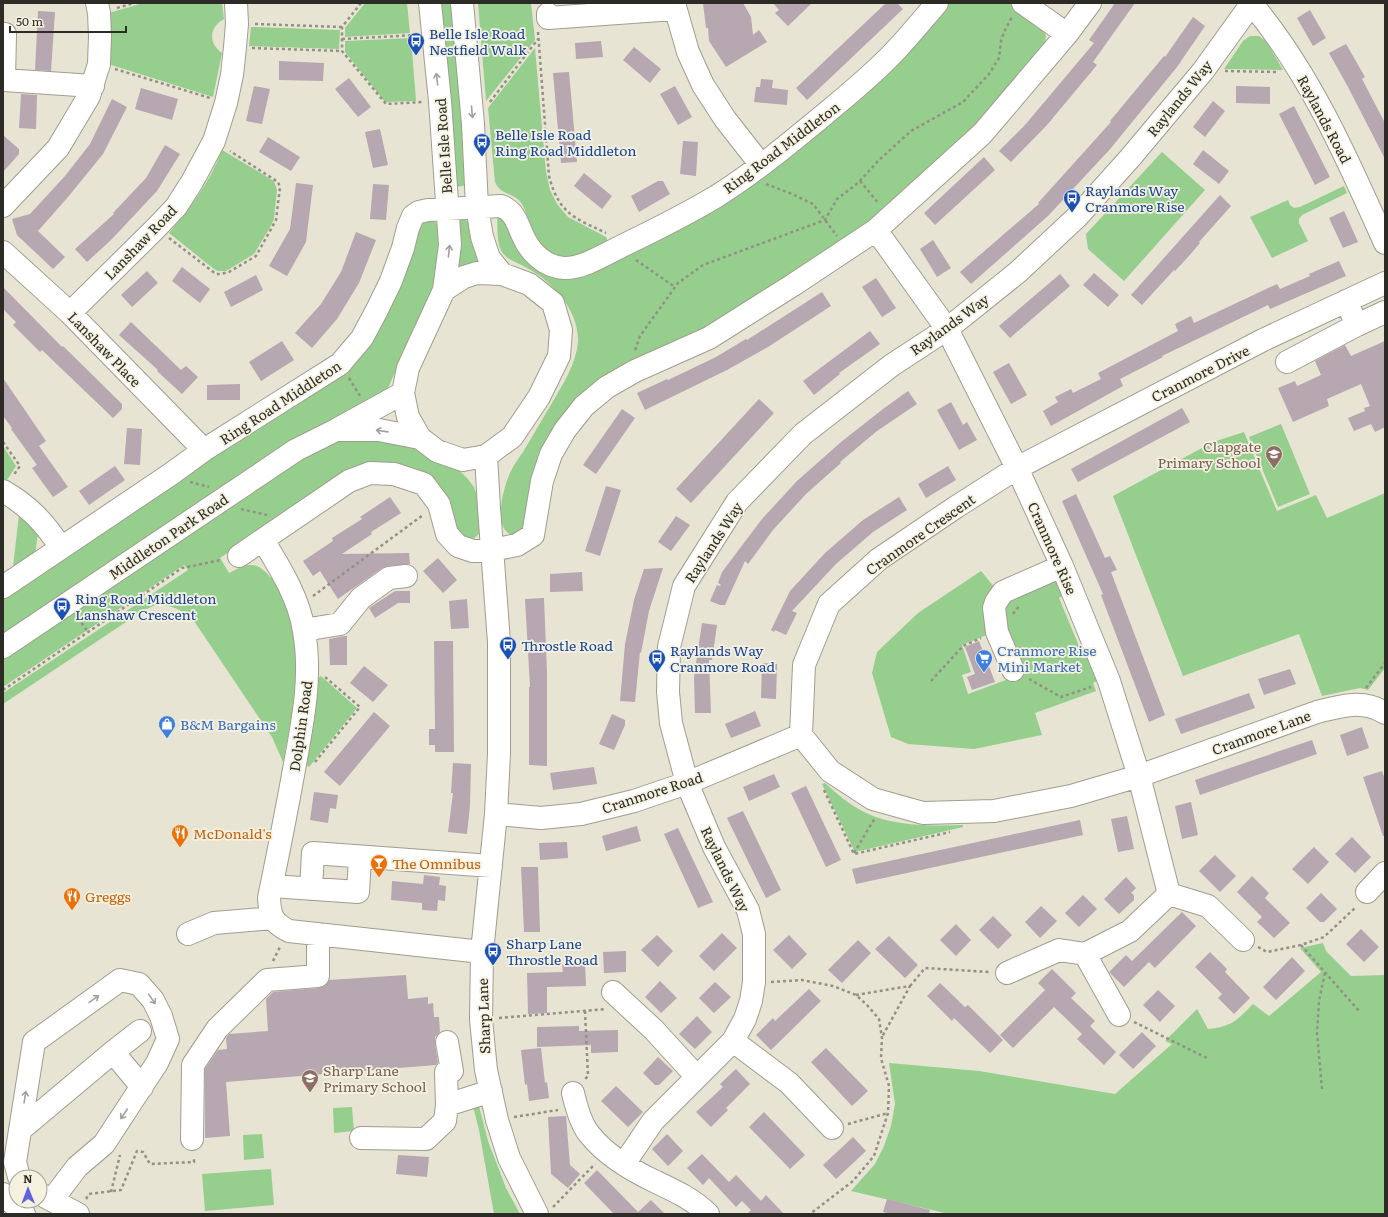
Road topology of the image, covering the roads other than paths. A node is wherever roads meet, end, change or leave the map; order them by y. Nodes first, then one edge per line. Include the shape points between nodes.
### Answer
1 (97, 3) edge
2 (430, 3) edge
3 (462, 3) edge
4 (937, 3) edge
5 (1090, 3) edge
6 (1252, 3) edge
7 (674, 6) edge
8 (1018, 9) edge
9 (237, 14) edge
10 (549, 19) road end
11 (5, 34) dead end
12 (1067, 34) junction
13 (93, 86) junction
14 (753, 171) junction
15 (3, 206) edge
16 (477, 207) junction
17 (447, 209) junction
18 (883, 223) junction
19 (1385, 243) edge
20 (3, 252) edge
21 (502, 274) junction
22 (1385, 283) edge
23 (444, 290) junction
24 (1346, 301) junction
25 (1385, 312) edge
26 (70, 313) junction
27 (1357, 325) junction
28 (947, 329) junction
29 (1287, 362) dead end
30 (404, 393) junction
31 (336, 430) junction
32 (420, 438) junction
33 (204, 450) junction
34 (486, 456) junction
35 (1017, 468) junction
36 (7, 485) edge
37 (263, 540) junction
38 (61, 548) junction
39 (492, 550) junction
40 (239, 556) road end
41 (1062, 566) junction
42 (406, 576) dead end
43 (3, 587) edge
44 (304, 630) junction
45 (3, 647) edge
46 (1013, 670) road end
47 (1385, 713) edge
48 (801, 735) junction
49 (1139, 776) junction
50 (687, 783) junction
51 (496, 814) junction
52 (360, 857) junction
53 (491, 866) junction
54 (1385, 873) edge
55 (272, 886) junction
56 (311, 889) junction
57 (1367, 892) road end
58 (1169, 894) junction
59 (273, 918) junction
60 (188, 934) dead end
61 (318, 934) junction
62 (1243, 940) road end
63 (482, 952) junction
64 (1085, 954) junction
65 (1007, 973) road end
66 (613, 992) dead end
67 (1119, 1015) road end
68 (140, 1032) dead end
69 (734, 1041) junction
70 (447, 1042) dead end
71 (113, 1052) junction
72 (697, 1077) junction
73 (142, 1087) junction
74 (491, 1091) junction
75 (574, 1100) road end
76 (447, 1105) junction
77 (832, 1128) road end
78 (20, 1130) junction
79 (361, 1138) dead end
80 (192, 1139) road end
81 (615, 1158) junction
82 (17, 1169) edge
83 (3, 1194) edge
84 (48, 1195) edge
85 (48, 1198) edge
86 (544, 1211) edge
87 (24, 1214) edge
88 (78, 1214) edge
89 (708, 1214) edge

1 - 13 street via 100,28 99,64
17 -> 2 street, Belle Isle Road
3 -> 16 street via 473,124
4 - 14 street, Ring Road Middleton via 873,73
5 - 12 street
6 - 19 street, Raylands Road via 1288,51 1300,72 1348,160
6 - 28 street, Raylands Way via 1203,71 1078,216 1018,272
7 - 10 street
7 - 14 street via 688,52 703,85
8 - 12 street
9 - 26 street, Lanshaw Road via 232,75 226,103 214,141 192,182 176,206 156,228
11 - 13 street via 4,80
12 - 18 street via 982,134
13 - 15 street via 90,96 58,148
14 - 16 street, Ring Road Middleton via 716,196 659,228 577,266 565,268 543,262 533,253 513,214 506,208
16 - 17 street, Ring Road Middleton
16 - 21 street via 482,237 489,258
23 -> 17 street, Belle Isle Road via 450,246
17 - 33 street, Ring Road Middleton via 428,210 413,216 391,282 378,310 362,338 340,364
18 - 28 street, Cranmore Rise
18 - 39 street via 709,338 607,386 584,406 565,430 551,454 542,481 533,535 517,545
20 - 26 street, Lanshaw Place
21 - 23 street, Middleton Park Road via 478,273 464,277
21 - 34 street, Middleton Park Road via 529,284 553,303 561,330 559,356 539,397 512,437
22 - 24 street, Cranmore Drive
23 - 30 street, Middleton Park Road via 408,368
24 - 27 street
24 - 35 street, Cranmore Drive via 1242,351
25 - 27 street
26 - 33 street, Lanshaw Place
27 - 29 street
28 - 35 street, Cranmore Rise
28 - 50 street, Raylands Way via 892,365 803,434 738,502 684,586 669,647 668,692 671,724
30 - 31 street, Middleton Park Road
30 - 32 street, Middleton Park Road via 408,416
32 -> 31 street, Middleton Park Road via 379,430
31 - 45 street, Middleton Park Road via 296,450
32 - 34 street, Middleton Park Road via 437,451 463,460
33 - 38 street, Ring Road Middleton
34 - 39 street, Sharp Lane
35 - 41 street, Cranmore Rise
35 - 48 street, Cranmore Crescent via 879,559 829,604 804,665
36 - 38 street via 15,498 48,528
37 - 39 street via 349,481 370,473 394,474 424,484 439,504 447,534 458,546 473,551
37 - 40 street
37 - 44 street, Dolphin Road via 284,574 298,607
38 - 43 street, Ring Road Middleton
39 - 51 street, Sharp Lane via 500,642
41 - 46 street via 1003,592 996,602 994,608 997,632
41 - 49 street, Cranmore Rise via 1109,681
42 - 44 street via 390,578 361,598 340,624
44 - 55 street, Dolphin Road via 308,663 306,703
47 - 49 street, Cranmore Lane via 1360,704 1343,705
48 - 49 street via 830,771 873,800 923,813 994,812 1071,796
48 - 50 street, Cranmore Road
49 - 58 street, Cranmore Rise
50 - 51 street, Cranmore Road via 634,801 582,814 541,818
50 - 69 street, Raylands Way via 714,847 748,910 754,934 754,982 751,1001
51 - 53 street, Sharp Lane
52 - 53 street
52 - 56 street via 358,892
52 - 56 street via 314,853
53 - 63 street, Sharp Lane
54 - 57 street
55 - 56 street
55 - 59 street, Dolphin Road via 269,898
58 - 62 street via 1208,906
58 - 64 street via 1130,931
59 - 60 street via 214,923
59 - 61 street via 278,925 289,931
61 - 63 street
61 - 80 street via 318,976 267,980 217,1029 193,1065
63 - 74 street, Sharp Lane via 481,1020 486,1070
64 - 65 street via 1059,950
64 - 67 street
66 - 72 street via 654,1030
68 - 71 street
69 - 72 street, Raylands Way
69 - 77 street via 789,1083
70 - 76 street via 452,1070 446,1072
71 - 73 street
71 - 78 street
72 - 81 street, Raylands Way
78 -> 73 street via 34,1042 120,980 139,984 154,1000 168,1039
73 -> 84 street via 104,1144
74 - 76 street
74 - 86 street, Sharp Lane via 509,1158
75 - 81 street via 589,1134
76 - 79 street via 445,1121 426,1139
78 - 82 street via 15,1162
81 - 89 street via 680,1194
83 - 87 street
85 - 88 street

